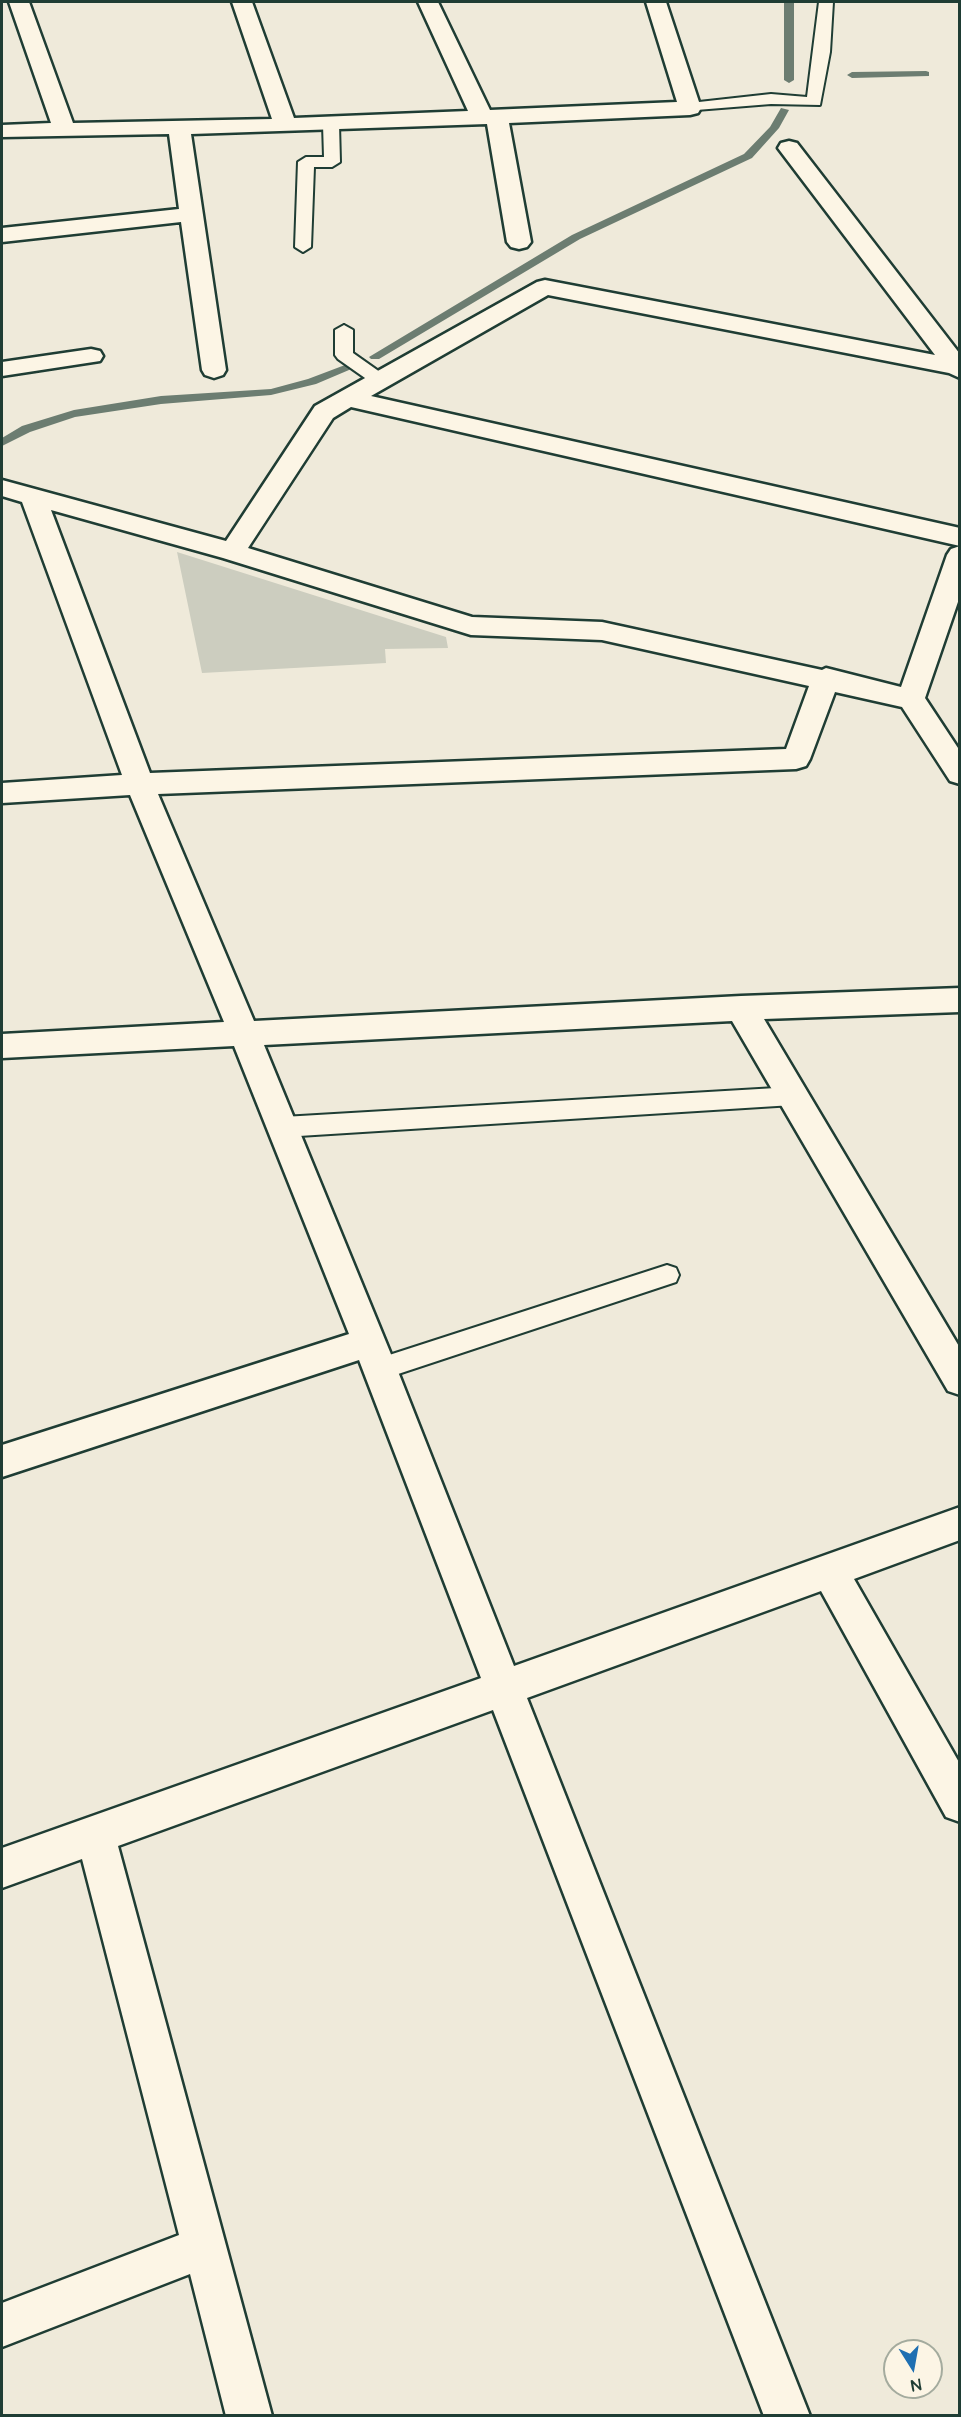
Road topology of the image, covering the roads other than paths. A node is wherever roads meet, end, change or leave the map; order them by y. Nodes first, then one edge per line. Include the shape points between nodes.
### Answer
1 (19, 2) edge
2 (242, 2) edge
3 (428, 2) edge
4 (656, 2) edge
5 (826, 2) edge
6 (690, 108) junction
7 (489, 117) junction
8 (285, 124) junction
9 (331, 124) junction
10 (179, 128) junction
11 (64, 129) junction
12 (2, 131) edge
13 (789, 148) dead end
14 (193, 214) junction
15 (2, 235) edge
16 (519, 242) dead end
17 (303, 247) dead end
18 (344, 330) dead end
19 (91, 356) dead end
20 (2, 369) edge
21 (958, 369) edge
22 (214, 370) dead end
23 (381, 381) junction
24 (350, 399) junction
25 (2, 488) edge
26 (32, 495) junction
27 (960, 537) edge
28 (232, 552) junction
29 (960, 555) edge
30 (826, 678) junction
31 (910, 699) junction
32 (960, 774) edge
33 (140, 784) junction
34 (2, 792) edge
35 (960, 1000) edge
36 (741, 1008) junction
37 (242, 1032) junction
38 (2, 1046) edge
39 (793, 1096) junction
40 (283, 1127) junction
41 (667, 1275) dead end
42 (374, 1356) junction
43 (960, 1380) edge
44 (2, 1461) edge
45 (960, 1523) edge
46 (830, 1571) junction
47 (504, 1687) junction
48 (960, 1803) edge
49 (95, 1834) junction
50 (2, 1868) edge
51 (204, 2247) junction
52 (2, 2325) edge
53 (249, 2415) edge
54 (787, 2415) edge

1 - 11 street
2 - 8 street
3 - 7 street
4 - 6 street
5 - 6 lane via 813,102 771,99
6 - 7 street
7 - 9 street
7 - 16 street
8 - 9 street
8 - 10 street
9 - 17 lane via 332,162 306,162
10 - 11 street
10 - 14 street
11 - 12 street
13 - 21 street
14 - 15 street
14 - 22 street
18 - 23 lane via 344,355
19 - 20 street
21 - 23 street via 545,287
23 - 24 street
24 - 27 street
24 - 28 street via 324,412
25 - 26 street
26 - 28 street
26 - 33 street
28 - 30 street via 471,626 602,631
29 - 31 street
30 - 31 street
30 - 33 street via 796,759
31 - 32 street
33 - 34 street
33 - 37 street
35 - 36 street
36 - 37 street
36 - 39 street
37 - 38 street
37 - 40 street
39 - 40 lane
39 - 43 street
40 - 42 street
41 - 42 lane
42 - 44 street
42 - 47 street
45 - 46 street
46 - 47 street
46 - 48 street
47 - 49 street
47 - 54 street
49 - 50 street
49 - 51 street
51 - 52 street
51 - 53 street

